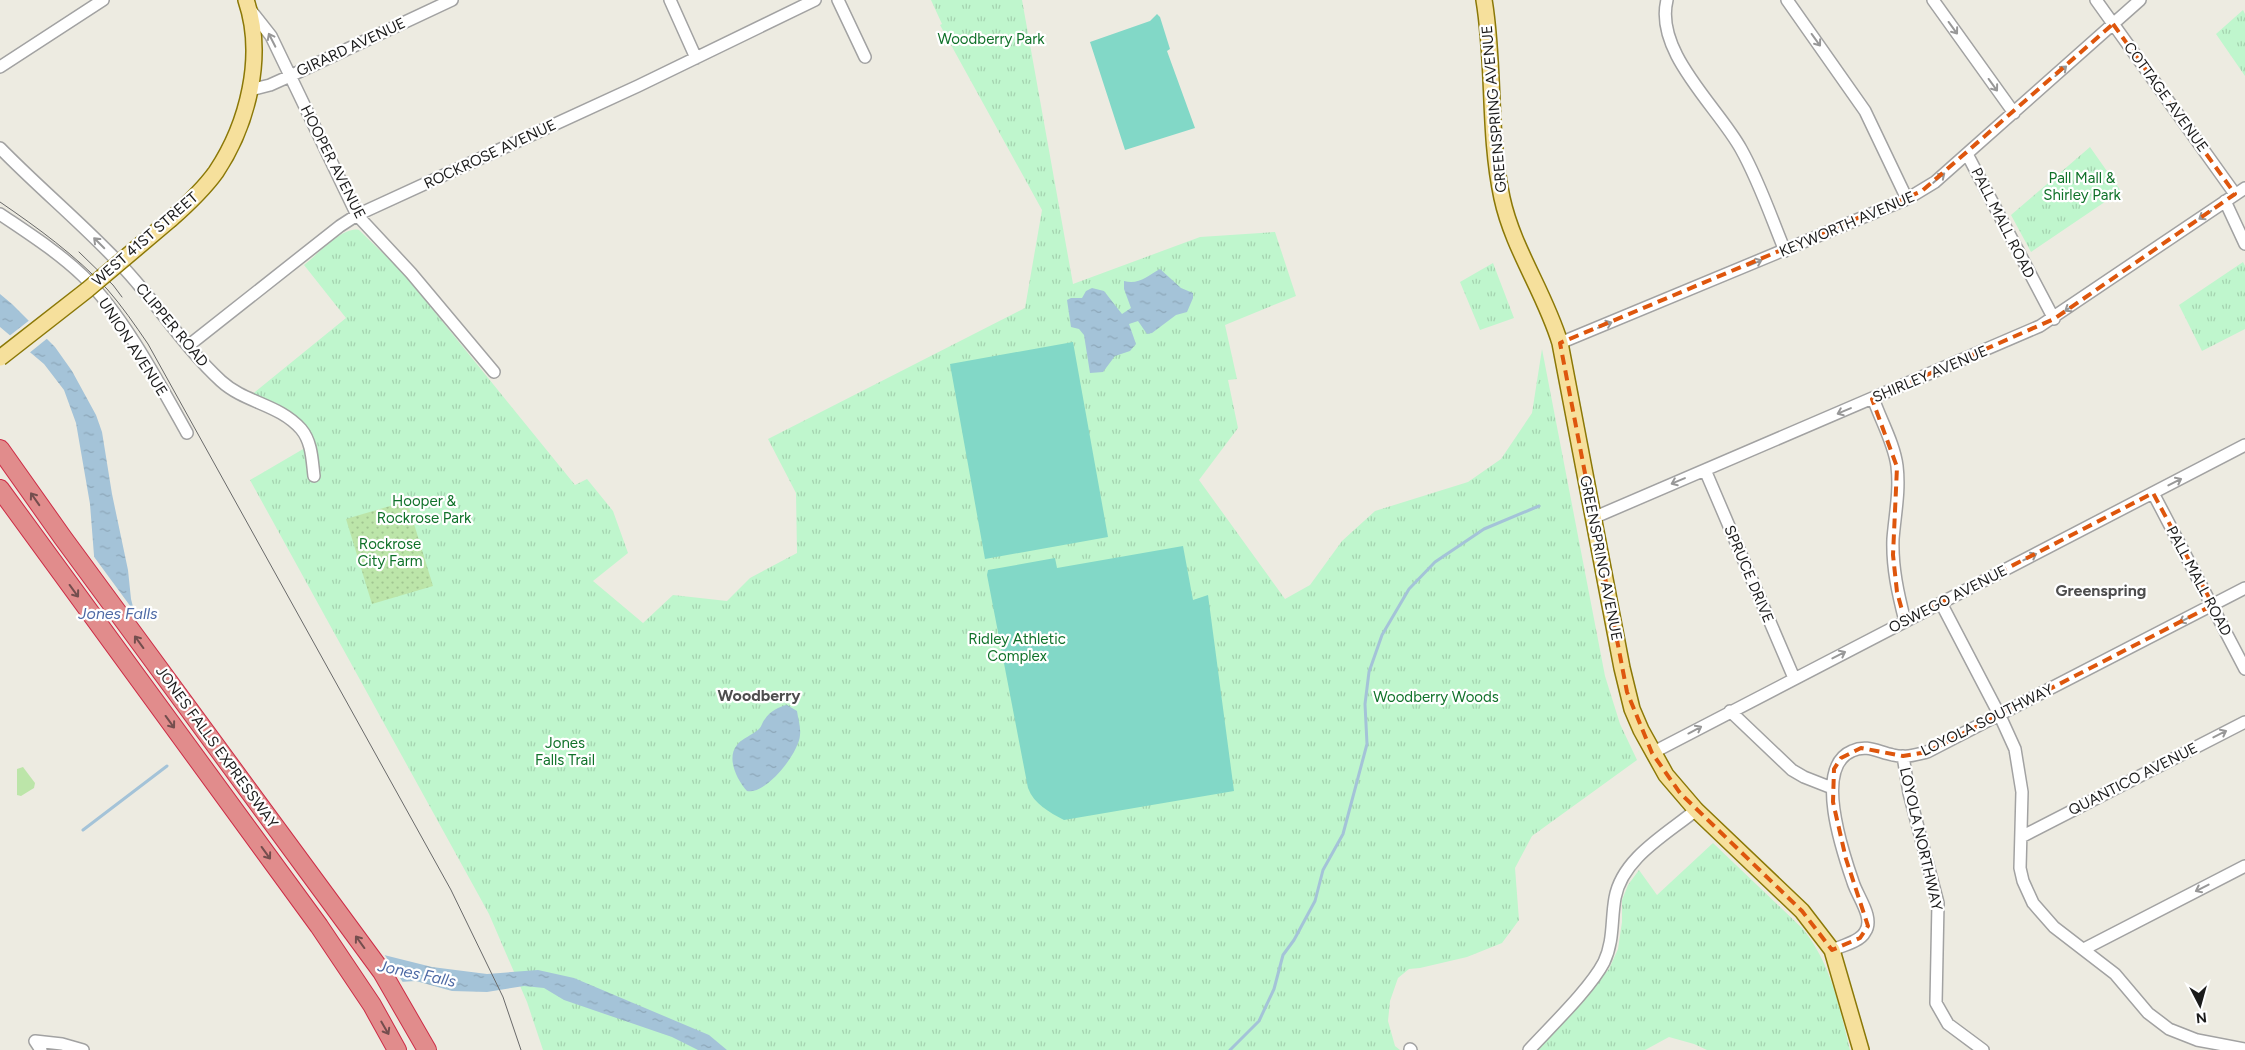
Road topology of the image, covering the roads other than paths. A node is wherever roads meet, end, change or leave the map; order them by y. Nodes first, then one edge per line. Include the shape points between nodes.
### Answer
1 (103, 0) edge
2 (452, 0) edge
3 (670, 0) edge
4 (816, 0) edge
5 (838, 0) edge
6 (1484, 0) edge
7 (1668, 0) edge
8 (1787, 0) edge
9 (1933, 0) edge
10 (2096, 0) edge
11 (2140, 0) edge
12 (248, 4) edge
13 (2113, 24) junction
14 (865, 57) dead end
15 (696, 58) junction
16 (0, 68) edge
17 (290, 76) junction
18 (250, 90) junction
19 (2014, 113) junction
20 (0, 148) edge
21 (1967, 154) junction
22 (2240, 191) edge
23 (1907, 199) junction
24 (2225, 201) junction
25 (0, 214) edge
26 (357, 215) junction
27 (2245, 244) edge
28 (1785, 251) junction
29 (2054, 319) junction
30 (1560, 343) junction
31 (188, 346) junction
32 (0, 358) edge
33 (494, 372) dead end
34 (1873, 398) junction
35 (187, 432) dead end
36 (2245, 445) edge
37 (0, 448) edge
38 (1704, 470) junction
39 (314, 476) dead end
40 (0, 489) edge
41 (2153, 493) junction
42 (1593, 518) junction
43 (2245, 588) edge
44 (1941, 603) junction
45 (2213, 605) junction
46 (1904, 621) junction
47 (2245, 669) edge
48 (1794, 678) junction
49 (1730, 712) junction
50 (2000, 716) junction
51 (2245, 722) edge
52 (1652, 752) junction
53 (1903, 756) junction
54 (1832, 788) junction
55 (1696, 810) junction
56 (2021, 837) junction
57 (2245, 866) edge
58 (2084, 949) junction
59 (1832, 950) junction
60 (2244, 1049) edge
61 (41, 1050) edge
62 (83, 1050) edge
63 (397, 1050) edge
64 (427, 1050) edge
65 (1529, 1050) edge
66 (1861, 1050) edge
67 (1982, 1050) edge

1 - 16 street
2 - 17 street, GIRARD AVENUE
3 - 15 street
4 - 15 street, ROCKROSE AVENUE
5 - 14 street
6 - 30 main road, GREENSPRING AVENUE via 1495,154 1502,200 1513,234 1547,306
7 - 28 street via 1667,25 1674,50 1741,149
8 -> 23 street via 1865,111
9 -> 19 street
10 - 13 street, COTTAGE AVENUE
11 - 13 street, KEYWORTH AVENUE
17 -> 12 street, HOOPER AVENUE via 271,36
12 - 18 main road, WEST 41ST STREET via 253,50
19 -> 13 street, KEYWORTH AVENUE
13 - 22 street, COTTAGE AVENUE
15 - 26 street, ROCKROSE AVENUE
17 - 18 street, GIRARD AVENUE
17 - 26 street, HOOPER AVENUE
18 - 32 main road, WEST 41ST STREET, bridge via 238,128 205,186 88,290
19 - 21 street, KEYWORTH AVENUE
31 -> 20 street, CLIPPER ROAD via 117,261
23 -> 21 street, KEYWORTH AVENUE via 1935,182
21 - 29 street, PALL MALL ROAD
22 - 24 street, SHIRLEY AVENUE
23 - 28 street, KEYWORTH AVENUE
24 - 27 street
24 -> 29 street, SHIRLEY AVENUE
25 - 35 street, UNION AVENUE via 73,266 99,294
26 - 31 street, ROCKROSE AVENUE
26 - 33 street, HOOPER AVENUE via 412,273
30 -> 28 street, KEYWORTH AVENUE
29 - 34 street, SHIRLEY AVENUE
30 - 42 main road, GREENSPRING AVENUE
31 - 39 street, CLIPPER ROAD via 232,390 277,410 301,430 308,438
34 -> 38 street, SHIRLEY AVENUE
34 - 46 street via 1897,467 1893,555
41 -> 36 street, OSWEGO AVENUE
64 -> 37 highway, JONES FALLS EXPRESSWAY via 382,972
38 -> 42 street, SHIRLEY AVENUE
38 - 48 street, SPRUCE DRIVE
40 -> 63 highway, JONES FALLS EXPRESSWAY via 319,926 372,1005
44 -> 41 street, OSWEGO AVENUE
41 - 45 street, PALL MALL ROAD
42 - 52 main road, GREENSPRING AVENUE via 1627,692
43 - 45 street, LOYOLA SOUTHWAY
44 - 46 street, OSWEGO AVENUE
44 - 50 street
45 - 47 street, PALL MALL ROAD
45 -> 50 street, LOYOLA SOUTHWAY
48 -> 46 street, OSWEGO AVENUE
48 - 49 street, OSWEGO AVENUE
52 -> 49 street, OSWEGO AVENUE
49 - 54 street via 1792,770
50 - 53 street, LOYOLA SOUTHWAY via 1927,752
50 - 56 street via 2011,737 2020,772
56 -> 51 street, QUANTICO AVENUE
52 - 55 main road, GREENSPRING AVENUE
53 - 54 street, LOYOLA SOUTHWAY via 1870,748 1853,750 1841,758 1834,769
53 - 67 street, LOYOLA NORTHWAY via 1938,903 1936,1003 1948,1024
54 - 59 street, LOYOLA SOUTHWAY via 1838,829 1868,926 1860,938
55 - 59 main road, GREENSPRING AVENUE via 1802,911
55 - 65 street via 1642,854 1624,874 1615,899 1610,944 1603,964
56 - 58 street via 2020,868 2033,904 2054,927
57 -> 58 street
58 - 60 street via 2115,974 2148,1013 2169,1029 2197,1040
59 - 66 main road, GREENSPRING AVENUE
61 - 62 street via 35,1041

